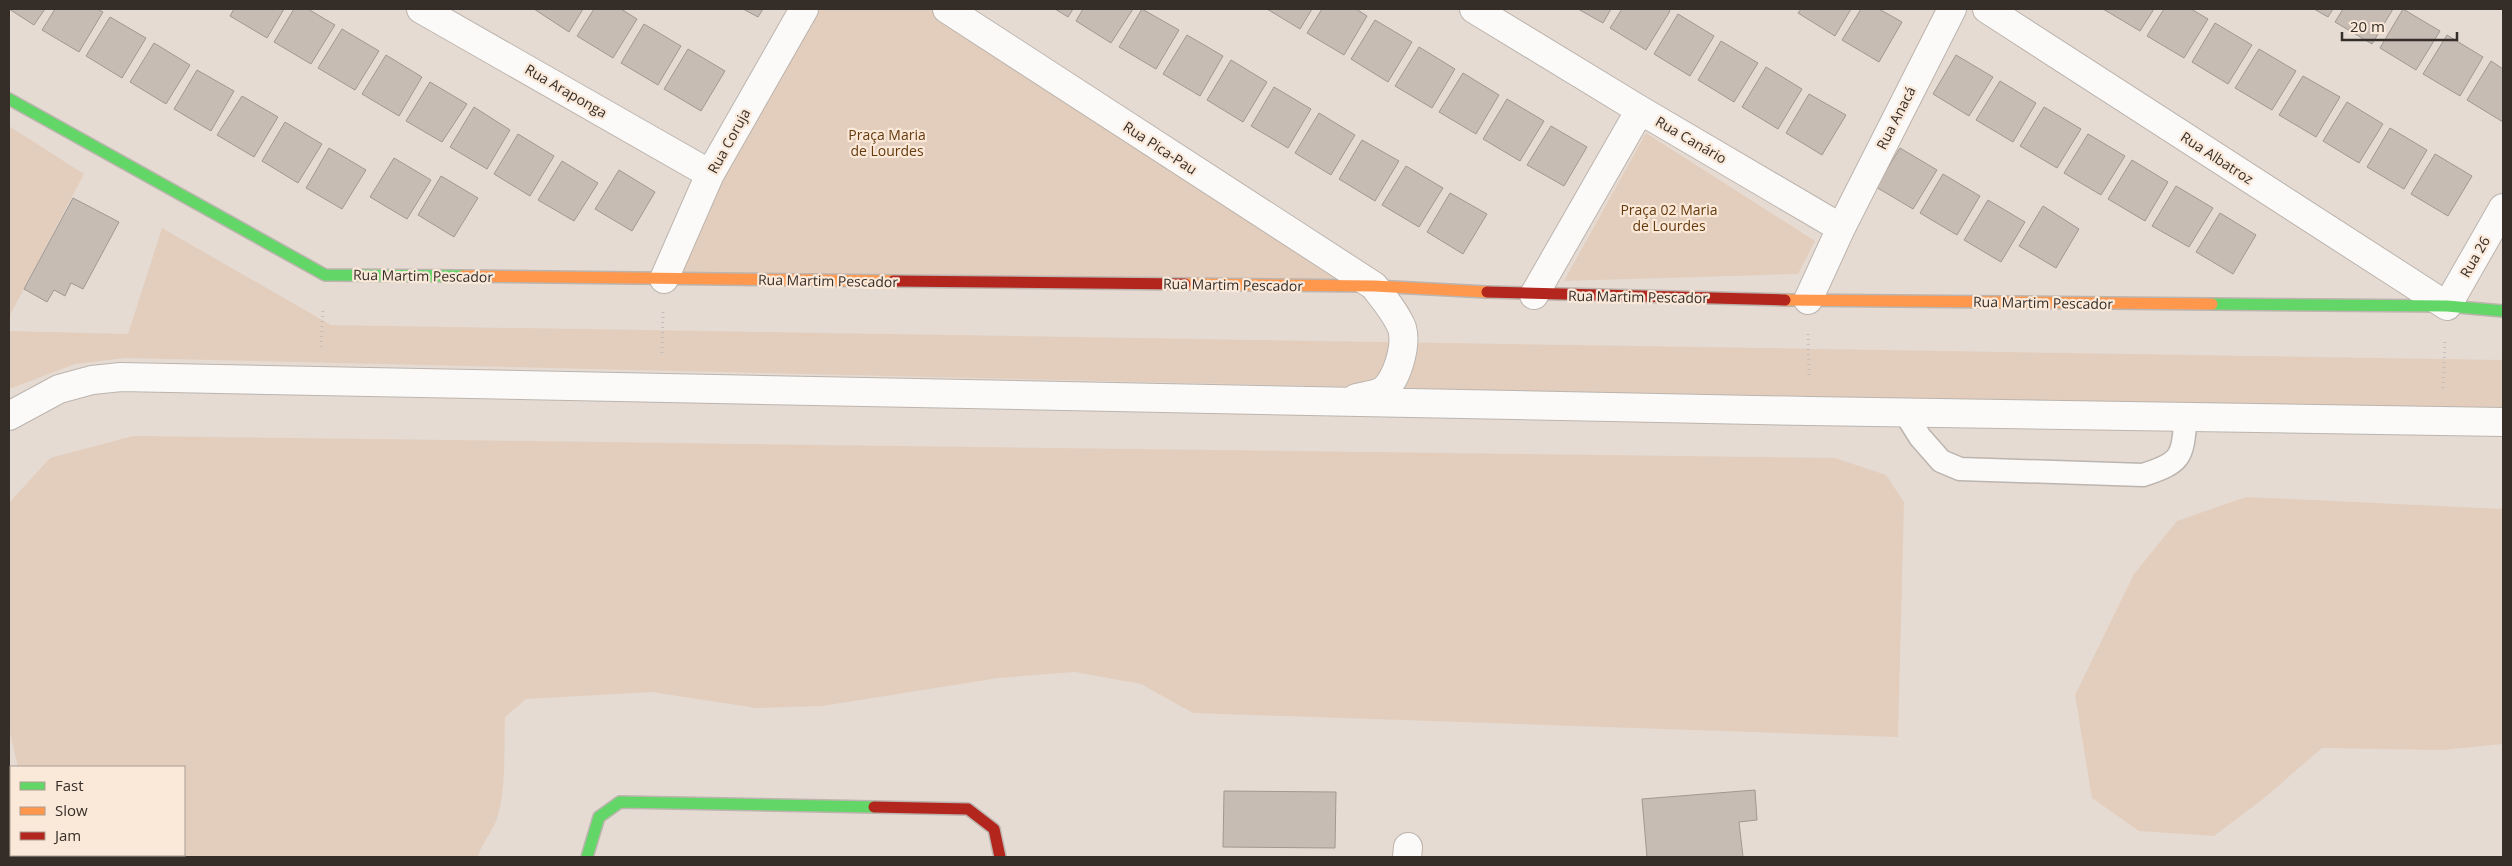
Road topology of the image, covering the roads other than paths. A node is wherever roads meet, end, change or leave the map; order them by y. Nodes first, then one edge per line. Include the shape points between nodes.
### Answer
1 (421, 9) edge
2 (804, 9) edge
3 (947, 9) edge
4 (1474, 9) edge
5 (1952, 9) edge
6 (1986, 9) edge
7 (9, 98) edge
8 (1640, 110) junction
9 (710, 174) junction
10 (2503, 208) edge
11 (1841, 228) junction
12 (664, 279) junction
13 (1374, 286) junction
14 (1534, 295) junction
15 (1808, 300) junction
16 (2447, 306) junction
17 (2503, 311) edge
18 (1343, 402) junction
19 (1905, 413) junction
20 (9, 416) edge
21 (2186, 416) junction
22 (2503, 422) edge
23 (586, 857) edge
24 (1000, 857) edge

1 - 9 street, Rua Araponga
2 - 9 street, Rua Coruja
3 - 13 street, Rua Pica-Pau
4 - 8 street, Rua Canário
5 - 11 street, Rua Anacá
6 - 16 street, Rua Albatroz
7 - 12 street, Rua Martim Pescador via 324,275
8 - 11 street, Rua Canário
8 - 14 street
9 - 12 street, Rua Coruja
10 - 16 street, Rua 26
11 - 15 street
12 - 13 street, Rua Martim Pescador
13 - 14 street, Rua Martim Pescador
13 - 18 street via 1402,329 1399,362 1394,378 1382,392
14 - 15 street, Rua Martim Pescador
15 - 16 street, Rua Martim Pescador
16 - 17 street, Rua Martim Pescador
18 - 19 street
18 - 20 street via 121,377 92,380 59,389
19 - 21 street
19 - 21 lane via 1941,461 1960,469 2143,475 2163,469 2178,459 2183,448
21 - 22 street
23 - 24 street via 599,817 620,802 968,809 994,829

